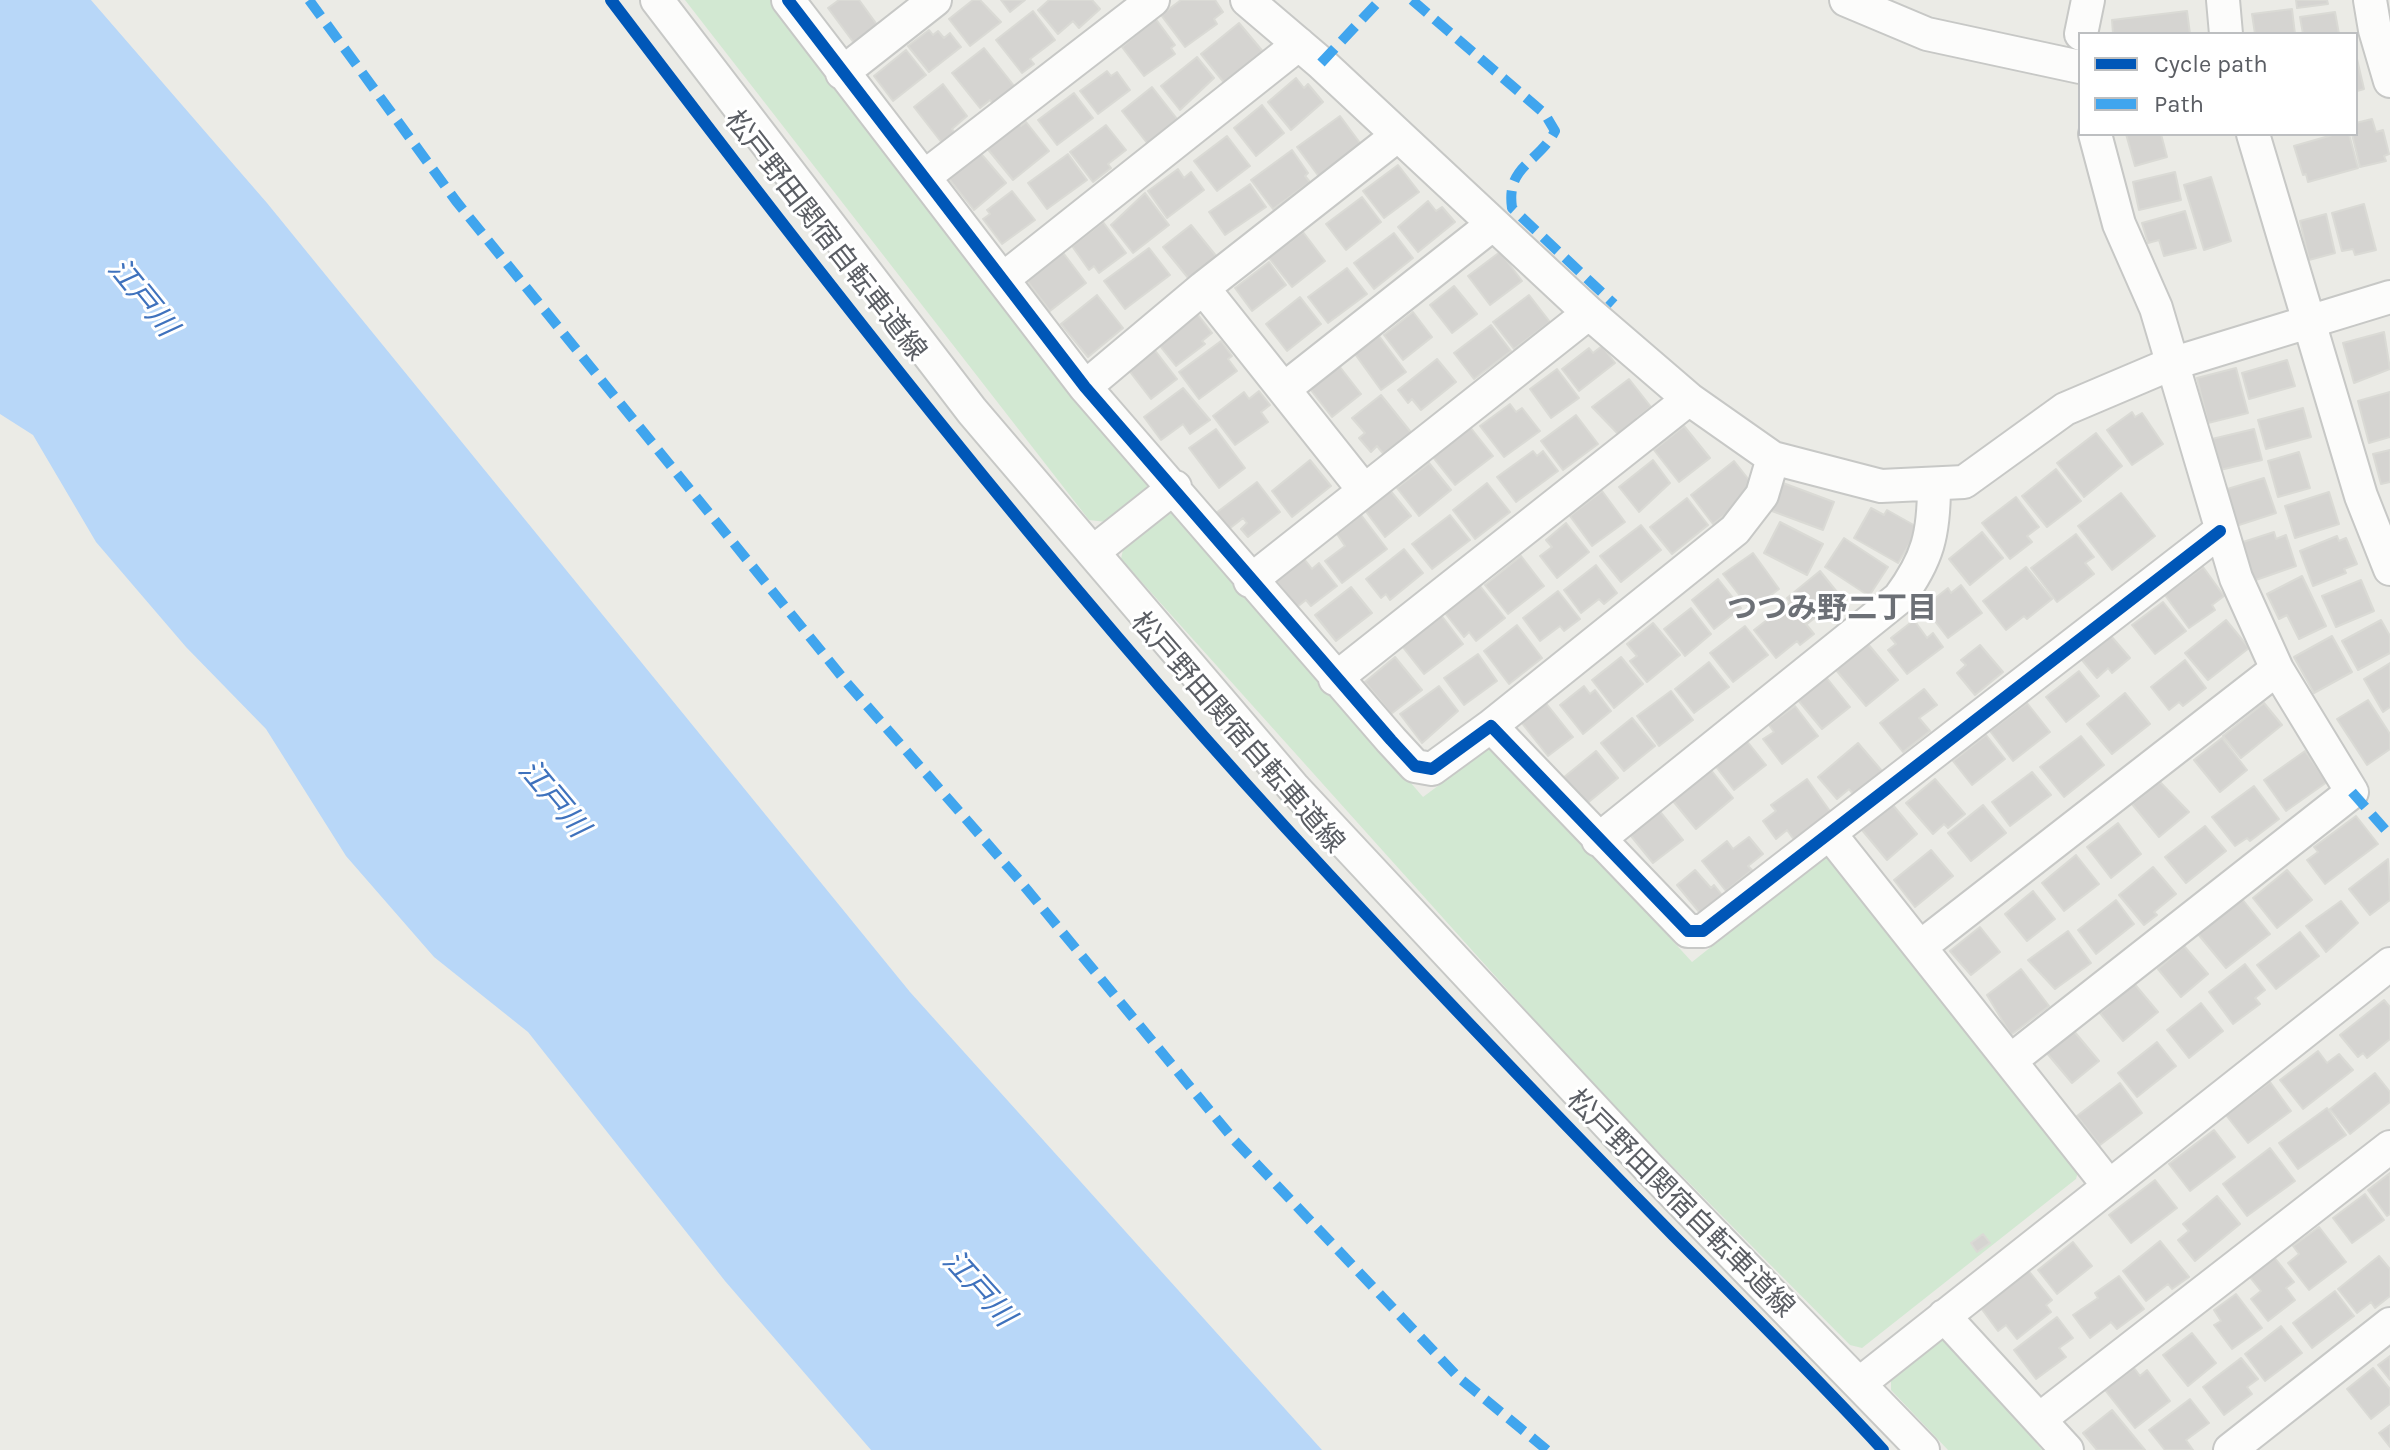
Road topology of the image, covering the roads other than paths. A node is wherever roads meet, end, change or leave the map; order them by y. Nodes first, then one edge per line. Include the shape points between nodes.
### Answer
1 (657, 0) edge
2 (788, 0) edge
3 (935, 0) edge
4 (1153, 0) edge
5 (1247, 0) edge
6 (1846, 0) edge
7 (2088, 0) edge
8 (2223, 0) edge
9 (2370, 0) edge
10 (2081, 32) edge
11 (2226, 32) edge
12 (1299, 44) junction
13 (2078, 67) edge
14 (842, 73) junction
15 (2390, 81) edge
16 (1398, 135) junction
17 (2096, 136) edge
18 (2254, 136) edge
19 (924, 177) junction
20 (1493, 224) junction
21 (1003, 279) junction
22 (1203, 288) junction
23 (2390, 297) edge
24 (1589, 313) junction
25 (2308, 320) junction
26 (2171, 364) junction
27 (1085, 387) junction
28 (1284, 389) junction
29 (1689, 399) junction
30 (1773, 458) junction
31 (1934, 485) junction
32 (1175, 487) junction
33 (1363, 489) junction
34 (2220, 531) junction
35 (1093, 552) junction
36 (2390, 569) edge
37 (1250, 581) junction
38 (2277, 669) junction
39 (1335, 679) junction
40 (1491, 726) junction
41 (1830, 834) junction
42 (1598, 840) junction
43 (1920, 947) junction
44 (2390, 964) edge
45 (2010, 1061) junction
46 (2390, 1147) edge
47 (2109, 1186) junction
48 (1944, 1316) junction
49 (2390, 1324) edge
50 (1859, 1384) junction
51 (2040, 1419) junction
52 (1923, 1450) edge
53 (2067, 1450) edge
54 (2230, 1450) edge

1 - 35 street via 972,411
2 - 14 street
3 - 14 street
4 - 19 street
5 - 12 street
6 - 13 street via 1927,34
7 - 10 street
8 - 11 street
9 - 15 street
12 - 16 street
12 - 21 street
14 - 19 street
16 - 20 street
16 - 22 street
17 - 26 street via 2119,224 2156,308
18 - 25 street
19 - 21 street
20 - 24 street
20 - 28 street
21 - 27 street
22 - 27 street
22 - 28 street
23 - 25 street
24 - 29 street
24 - 33 street
25 - 26 street
25 - 36 street via 2361,496
26 - 31 street via 2065,409 1964,482
26 - 34 street
27 - 32 street
28 - 33 street
29 - 30 street
29 - 39 street
30 - 31 street via 1881,486
30 - 40 street via 1762,495 1735,530
31 - 42 street via 1934,518 1921,567 1899,598
32 - 35 street
32 - 37 street
33 - 37 street
34 - 38 street
34 - 41 street
35 - 50 street via 1303,799
37 - 39 street
38 - 43 street
38 - 45 street via 2352,792
39 - 40 street via 1415,766 1432,769
40 - 42 street
41 - 42 street via 1703,931 1688,931
41 - 43 street
43 - 45 street
44 - 47 street
45 - 47 street
46 - 51 street
47 - 48 street
48 - 50 street
48 - 51 street
49 - 54 street
50 - 52 street
51 - 53 street

